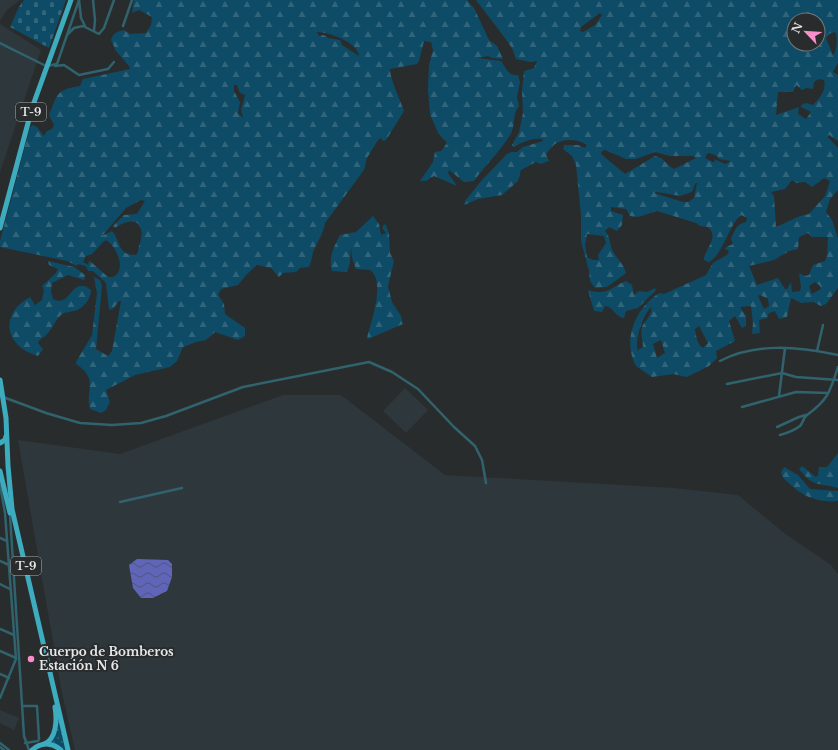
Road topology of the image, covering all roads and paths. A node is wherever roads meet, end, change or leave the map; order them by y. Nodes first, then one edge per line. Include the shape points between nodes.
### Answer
1 (68, 0) edge
2 (71, 0) edge
3 (79, 0) edge
4 (92, 0) edge
5 (114, 0) edge
6 (132, 0) edge
7 (123, 26) dead end
8 (85, 27) junction
9 (94, 31) junction
10 (67, 36) junction
11 (0, 43) edge
12 (114, 62) dead end
13 (48, 66) junction
14 (0, 215) edge
15 (0, 228) edge
16 (823, 325) dead end
17 (785, 348) junction
18 (818, 351) junction
19 (838, 355) edge
20 (720, 361) dead end
21 (838, 367) edge
22 (782, 373) junction
23 (834, 379) junction
24 (0, 380) edge
25 (838, 380) edge
26 (726, 384) dead end
27 (0, 389) edge
28 (828, 393) junction
29 (779, 396) junction
30 (3, 399) junction
31 (742, 407) dead end
32 (807, 415) junction
33 (777, 427) dead end
34 (7, 432) junction
35 (780, 435) dead end
36 (0, 443) edge
37 (0, 471) edge
38 (486, 483) dead end
39 (0, 485) edge
40 (182, 488) dead end
41 (120, 502) dead end
42 (0, 511) edge
43 (8, 514) junction
44 (0, 538) edge
45 (7, 542) junction
46 (0, 561) edge
47 (9, 565) junction
48 (0, 584) edge
49 (11, 589) junction
50 (0, 629) edge
51 (14, 636) junction
52 (0, 651) edge
53 (16, 658) junction
54 (0, 674) edge
55 (9, 678) junction
56 (0, 698) edge
57 (23, 706) junction
58 (0, 743) edge
59 (25, 743) junction
60 (44, 744) junction
61 (0, 747) edge
62 (68, 749) edge
63 (4, 750) edge
64 (8, 750) edge
65 (30, 750) edge
66 (61, 750) edge

1 - 13 highway, T-9
2 - 13 highway, T-9
3 - 8 street
3 - 10 street
4 - 9 street
5 - 9 street via 104,28 100,34
6 - 7 street
8 - 9 street
8 - 10 street via 74,28
10 - 13 street via 57,64
11 - 13 street
12 - 13 street via 108,69 79,74 64,65
13 - 14 highway, T-9 via 28,110
13 - 15 highway, T-9 via 31,112
16 - 18 street
17 - 18 street
17 - 20 street via 745,351
17 - 22 street
18 - 19 street
21 - 23 street
22 - 23 street
22 - 26 street
22 - 29 street
23 - 25 street
23 - 28 street
24 - 30 highway, T-9
27 - 30 highway, T-9
28 - 29 street via 796,392
28 - 32 street via 815,410
29 - 31 street
30 - 34 highway, T-9
30 - 38 street via 80,423 141,423 243,387 369,362 392,372 418,389 475,446 482,460
32 - 33 street via 799,416
32 - 35 street via 801,425
34 - 36 highway via 5,440
34 - 62 highway, T-9 via 12,509
37 - 43 highway, T-9
39 - 43 street
40 - 41 street
42 - 43 street
43 - 45 street
43 - 57 street
43 - 60 highway, T-9 via 56,713 55,731
44 - 45 street
45 - 47 street
46 - 47 street
47 - 49 street
48 - 49 street
49 - 51 street
50 - 51 street
51 - 53 street
52 - 53 street
53 - 55 street
54 - 55 street
55 - 56 street
57 - 59 street
57 - 59 street via 37,706 39,731 38,741
58 - 64 street
59 - 65 street
60 - 65 highway, T-9
60 - 66 highway via 55,745
61 - 63 street

